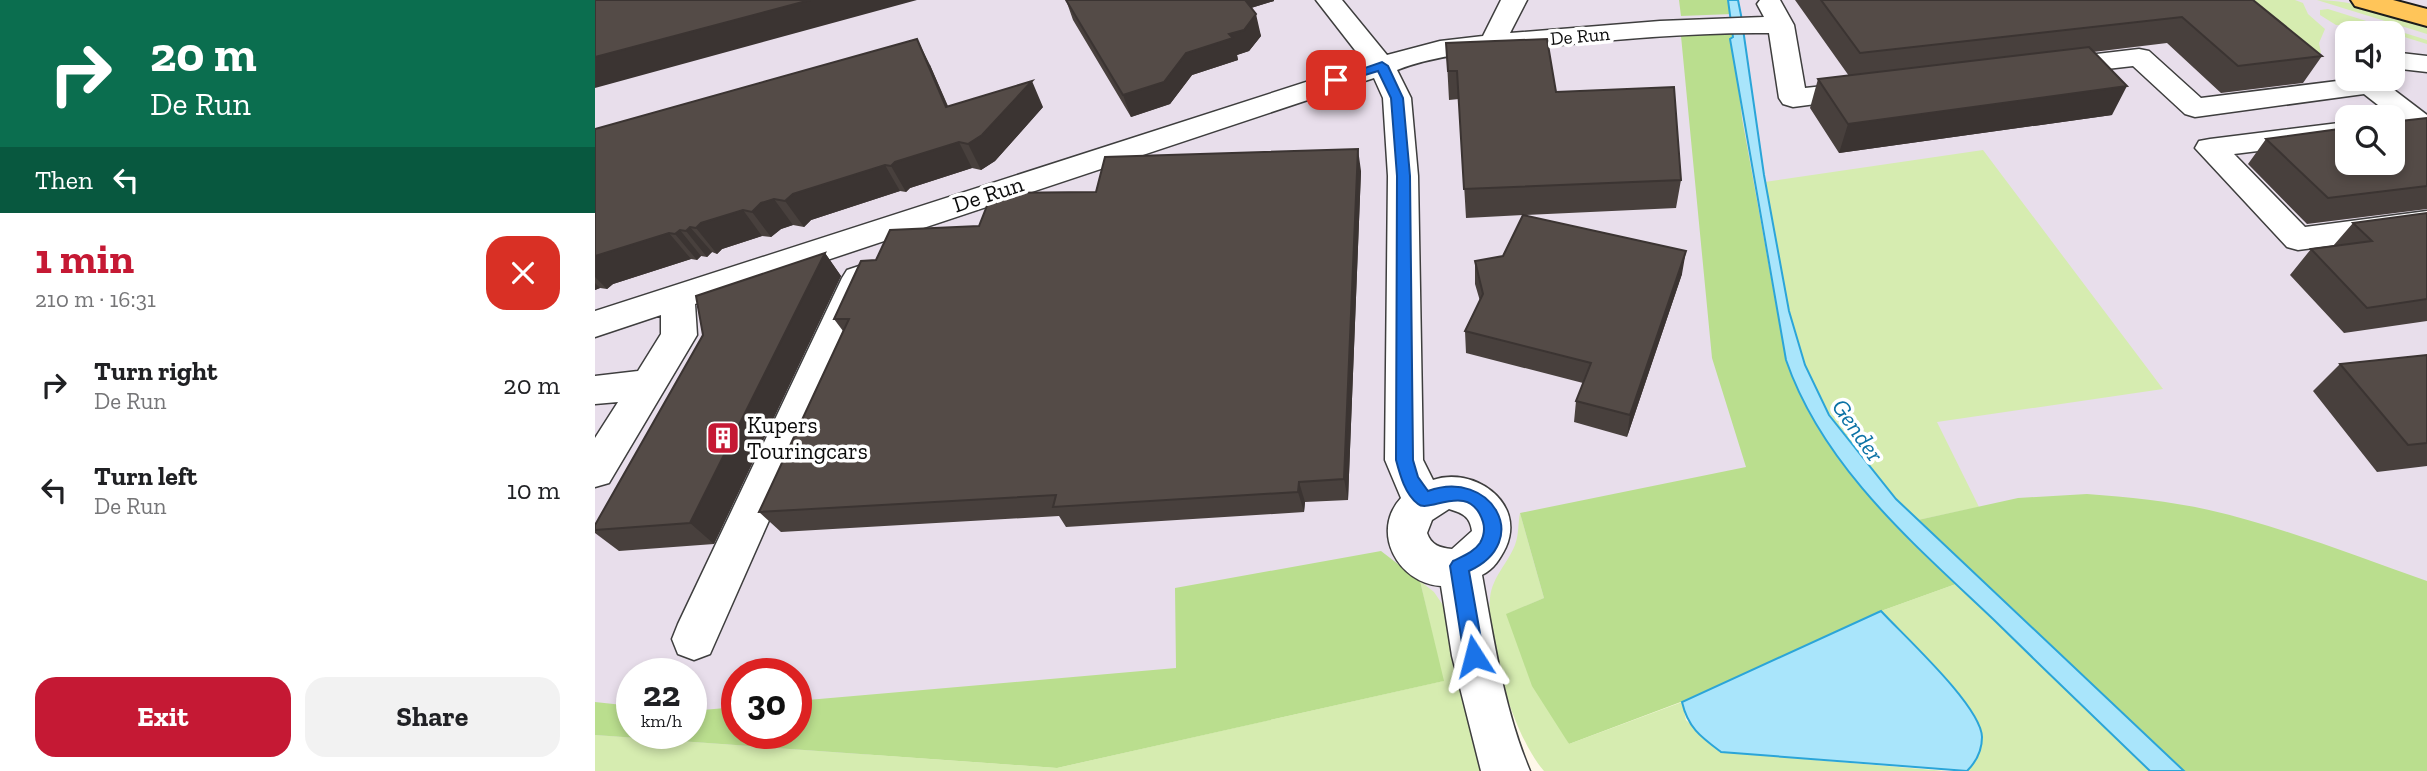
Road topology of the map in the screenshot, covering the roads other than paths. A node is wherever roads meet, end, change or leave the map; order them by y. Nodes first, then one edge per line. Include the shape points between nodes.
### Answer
1 (1329, 0) edge
2 (1514, 0) edge
3 (1768, 0) edge
4 (2367, 0) edge
5 (2427, 18) edge
6 (1781, 25) junction
7 (1492, 44) junction
8 (2405, 61) edge
9 (2427, 64) edge
10 (1382, 66) junction
11 (2030, 70) edge
12 (1893, 86) edge
13 (2335, 87) edge
14 (2382, 91) edge
15 (2398, 105) edge
16 (2405, 111) edge
17 (2405, 123) edge
18 (2335, 132) edge
19 (2427, 222) edge
20 (882, 229) junction
21 (678, 297) junction
22 (595, 324) edge
23 (649, 384) junction
24 (595, 390) edge
25 (595, 471) edge
26 (1425, 500) junction
27 (1459, 566) junction
28 (694, 639) dead end
29 (1506, 771) edge

1 - 10 street
2 - 7 street
3 - 6 street
4 - 5 main road
6 - 7 street, De Run via 1722,23
6 - 12 street via 1793,98
7 - 10 street, De Run via 1413,53
8 - 9 street
10 - 20 street, De Run
10 - 26 street via 1397,98 1403,176 1404,460
11 - 13 street via 2139,57 2195,108
14 - 15 lane
16 - 17 lane via 2417,122
18 - 19 street via 2210,148 2298,239
20 - 21 street, De Run
20 - 28 street
21 - 22 street, De Run
21 - 23 street via 679,335
23 - 24 street
23 - 25 street
26 - 27 street via 1412,513 1406,529 1410,546 1421,559 1439,567
26 - 27 street via 1447,492 1470,495 1487,509 1494,529 1489,545 1477,559
27 - 29 street via 1474,656

